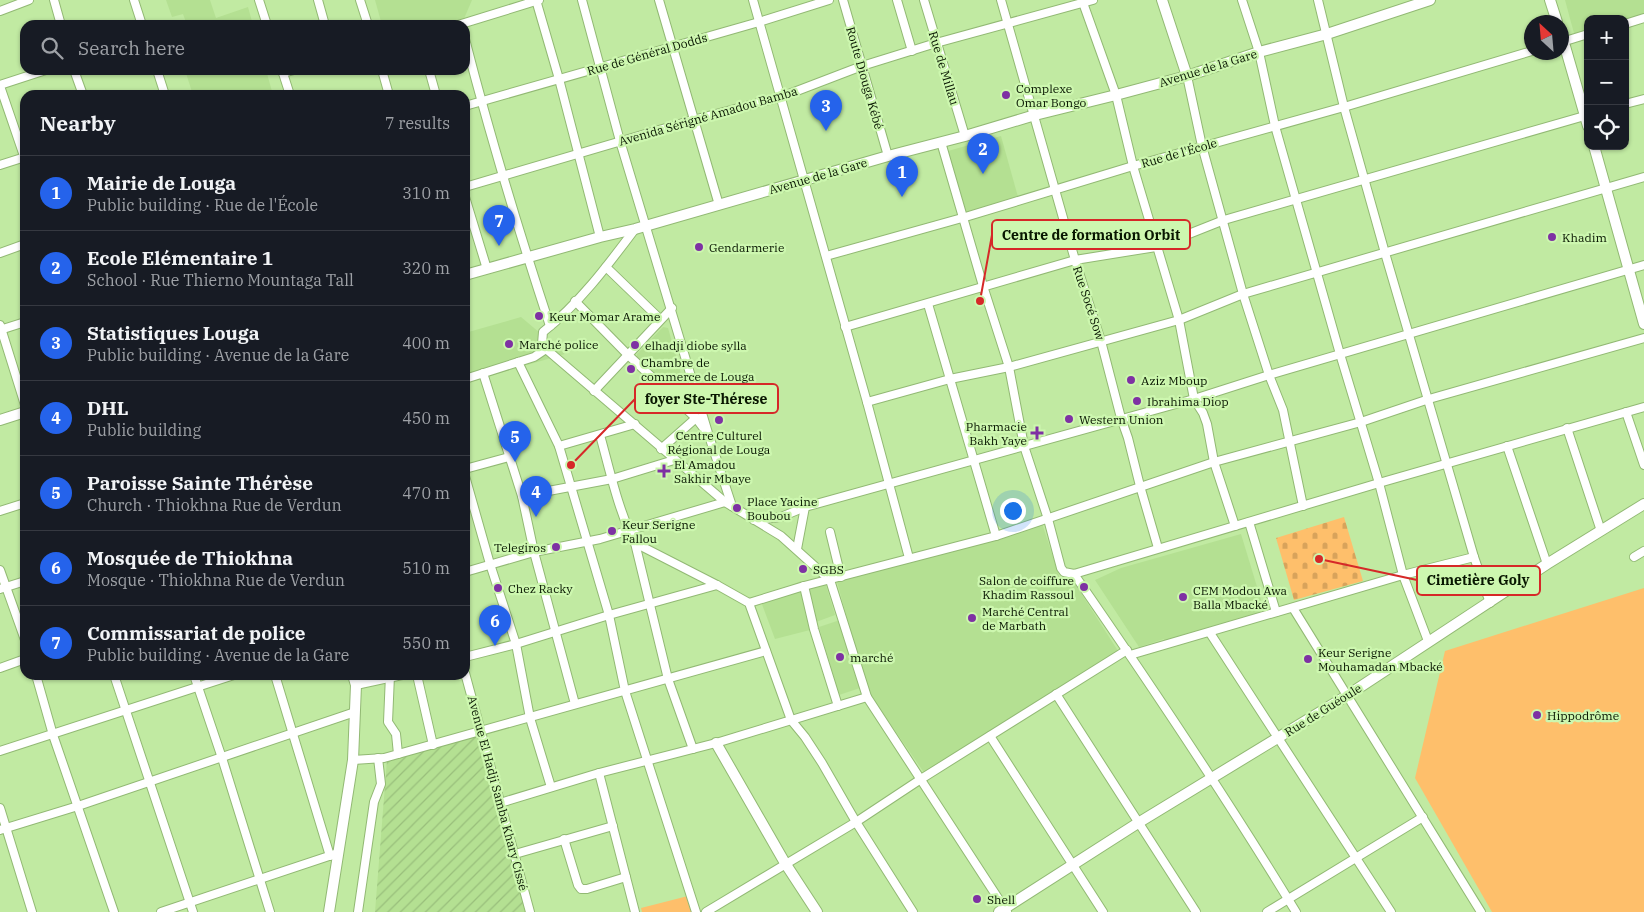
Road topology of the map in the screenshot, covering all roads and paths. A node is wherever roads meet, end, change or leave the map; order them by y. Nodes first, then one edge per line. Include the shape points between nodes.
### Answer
1 (29, 0) edge
2 (54, 0) edge
3 (134, 0) edge
4 (318, 0) edge
5 (360, 0) edge
6 (537, 0) edge
7 (582, 0) edge
8 (659, 0) edge
9 (753, 0) edge
10 (829, 0) edge
11 (843, 0) edge
12 (898, 0) edge
13 (924, 0) edge
14 (1001, 0) edge
15 (1093, 0) edge
16 (1162, 0) edge
17 (1242, 0) edge
18 (1318, 0) edge
19 (1430, 0) edge
20 (1550, 0) edge
21 (261, 1) edge
22 (1082, 2) edge
23 (1, 10) edge
24 (1555, 15) edge
25 (1644, 18) edge
26 (59, 20) edge
27 (140, 20) edge
28 (266, 20) edge
29 (324, 20) edge
30 (366, 20) edge
31 (470, 22) edge
32 (759, 22) junction
33 (1629, 23) edge
34 (1008, 24) junction
35 (1327, 34) junction
36 (1584, 35) edge
37 (1569, 38) edge
38 (936, 43) junction
39 (672, 46) junction
40 (912, 50) junction
41 (1259, 52) junction
42 (1524, 53) edge
43 (470, 58) edge
44 (1568, 60) edge
45 (862, 66) junction
46 (599, 67) junction
47 (31, 75) edge
48 (76, 75) edge
49 (159, 75) edge
50 (284, 75) edge
51 (383, 75) edge
52 (430, 75) edge
53 (1187, 76) junction
54 (559, 79) junction
55 (0, 85) edge
56 (81, 90) edge
57 (163, 90) edge
58 (289, 90) edge
59 (388, 90) edge
60 (435, 90) edge
61 (1116, 96) junction
62 (781, 97) junction
63 (1644, 99) edge
64 (481, 101) junction
65 (1629, 103) edge
66 (470, 104) edge
67 (1344, 107) junction
68 (1584, 110) edge
69 (1034, 115) junction
70 (693, 120) junction
71 (1584, 120) edge
72 (1275, 126) junction
73 (965, 136) junction
74 (620, 142) junction
75 (941, 142) junction
76 (20, 143) edge
77 (1202, 146) junction
78 (1595, 150) edge
79 (578, 153) junction
80 (888, 156) junction
81 (20, 159) edge
82 (0, 165) edge
83 (1133, 166) junction
84 (504, 176) junction
85 (1644, 177) edge
86 (1365, 179) junction
87 (805, 180) junction
88 (470, 186) edge
89 (1606, 188) junction
90 (1055, 190) junction
91 (1297, 198) junction
92 (719, 205) junction
93 (470, 213) edge
94 (962, 218) junction
95 (1224, 220) junction
96 (646, 226) junction
97 (635, 229) junction
98 (600, 237) junction
99 (20, 246) edge
100 (1156, 247) junction
101 (0, 253) edge
102 (1384, 253) junction
103 (826, 256) junction
104 (527, 258) junction
105 (1075, 260) junction
106 (1644, 265) edge
107 (606, 267) junction
108 (487, 269) junction
109 (1628, 269) junction
110 (1316, 272) junction
111 (470, 274) edge
112 (983, 286) junction
113 (1244, 294) junction
114 (575, 302) junction
115 (928, 304) junction
116 (672, 308) junction
117 (660, 319) junction
118 (1179, 320) junction
119 (20, 323) edge
120 (1644, 324) edge
121 (550, 326) junction
122 (845, 327) junction
123 (0, 328) edge
124 (1410, 334) junction
125 (1644, 338) edge
126 (1101, 341) junction
127 (546, 348) junction
128 (628, 354) junction
129 (1340, 354) junction
130 (518, 362) junction
131 (1010, 367) junction
132 (483, 373) junction
133 (1269, 375) junction
134 (470, 377) edge
135 (950, 379) junction
136 (20, 390) edge
137 (594, 391) junction
138 (1429, 399) junction
139 (1194, 400) junction
140 (867, 402) junction
141 (1644, 407) edge
142 (1626, 412) junction
143 (20, 414) edge
144 (696, 418) junction
145 (1121, 418) junction
146 (0, 420) edge
147 (1361, 422) junction
148 (635, 424) junction
149 (1567, 428) junction
150 (708, 433) junction
151 (600, 435) junction
152 (1290, 442) junction
153 (559, 446) junction
154 (1024, 446) junction
155 (1507, 446) junction
156 (661, 448) junction
157 (509, 457) junction
158 (674, 460) junction
159 (974, 461) junction
160 (1214, 462) junction
161 (1446, 463) junction
162 (1644, 465) edge
163 (470, 468) edge
164 (612, 479) junction
165 (1379, 483) junction
166 (889, 484) junction
167 (571, 486) junction
168 (1140, 486) junction
169 (470, 494) edge
170 (522, 496) junction
171 (728, 504) junction
172 (1644, 504) edge
173 (20, 505) edge
174 (1303, 506) junction
175 (805, 507) junction
176 (0, 511) edge
177 (1048, 519) junction
178 (754, 520) junction
179 (1249, 522) junction
180 (1235, 526) junction
181 (629, 531) junction
182 (1601, 531) junction
183 (830, 532) dead end
184 (996, 536) junction
185 (587, 542) junction
186 (635, 543) junction
187 (1158, 548) junction
188 (797, 549) junction
189 (1644, 551) edge
190 (534, 552) junction
191 (1474, 557) junction
192 (1634, 557) dead end
193 (909, 558) junction
194 (490, 564) junction
195 (1547, 564) junction
196 (0, 570) edge
197 (470, 570) edge
198 (1074, 574) junction
199 (1403, 575) junction
200 (841, 577) junction
201 (830, 580) junction
202 (20, 583) edge
203 (717, 585) junction
204 (804, 586) junction
205 (3, 588) edge
206 (1490, 603) junction
207 (749, 604) junction
208 (649, 605) junction
209 (1293, 608) junction
210 (1276, 612) junction
211 (609, 615) junction
212 (20, 628) edge
213 (557, 632) junction
214 (1210, 633) junction
215 (1428, 641) junction
216 (516, 644) junction
217 (766, 651) junction
218 (1129, 653) junction
219 (470, 656) edge
220 (20, 661) edge
221 (0, 668) edge
222 (668, 679) junction
223 (37, 680) edge
224 (116, 680) edge
225 (196, 680) edge
226 (219, 680) edge
227 (277, 680) edge
228 (354, 680) edge
229 (390, 680) edge
230 (418, 680) edge
231 (467, 680) edge
232 (198, 687) junction
233 (625, 691) junction
234 (1056, 694) junction
235 (1348, 695) junction
236 (867, 697) junction
237 (575, 704) junction
238 (838, 706) junction
239 (125, 711) junction
240 (354, 712) junction
241 (530, 718) junction
242 (791, 720) junction
243 (480, 731) junction
244 (294, 732) junction
245 (53, 735) junction
246 (990, 736) junction
247 (1278, 737) junction
248 (716, 743) junction
249 (433, 744) junction
250 (693, 749) junction
251 (0, 751) edge
252 (398, 754) junction
253 (222, 758) junction
254 (378, 758) junction
255 (354, 760) junction
256 (646, 762) junction
257 (598, 773) junction
258 (1212, 778) junction
259 (921, 779) junction
260 (149, 782) junction
261 (551, 787) junction
262 (500, 803) junction
263 (78, 806) junction
264 (0, 808) edge
265 (1423, 817) junction
266 (856, 822) junction
267 (1138, 822) junction
268 (613, 826) junction
269 (4, 829) edge
270 (564, 839) junction
271 (335, 854) junction
272 (515, 854) junction
273 (1356, 858) junction
274 (785, 863) junction
275 (1073, 864) junction
276 (626, 877) junction
277 (261, 879) junction
278 (1288, 899) junction
279 (190, 902) junction
280 (720, 904) junction
281 (1004, 911) edge
282 (32, 912) edge
283 (114, 912) edge
284 (161, 912) edge
285 (193, 912) edge
286 (270, 912) edge
287 (329, 912) edge
288 (358, 912) edge
289 (530, 912) edge
290 (635, 912) edge
291 (696, 912) edge
292 (706, 912) edge
293 (725, 912) edge
294 (816, 912) edge
295 (913, 912) edge
296 (1103, 912) edge
297 (1196, 912) edge
298 (1268, 912) edge
299 (1296, 912) edge
300 (1391, 912) edge
301 (1482, 912) edge

1 - 23 street
2 - 26 street
3 - 27 street
4 - 29 street
5 - 30 street
6 - 31 street
6 - 54 street
7 - 46 street
8 - 39 street
9 - 32 street
10 - 32 street, Rue de Général Dodds
11 - 45 street, Route Diouga Kébé
12 - 40 street
13 - 38 street, Rue de Millau
14 - 34 street, Rue Socé Sow
15 - 22 street, Avenida Sérigné Amadou Bamba
16 - 53 street
17 - 41 street
18 - 35 street
19 - 35 street, Avenue de la Gare
20 - 24 street
21 - 28 street
22 - 34 street, Avenida Sérigné Amadou Bamba
22 - 61 street
25 - 33 street
32 - 39 street, Rue de Général Dodds
32 - 62 street
34 - 38 street, Avenida Sérigné Amadou Bamba
34 - 69 street, Rue Socé Sow
35 - 41 street, Avenue de la Gare
35 - 67 street
36 - 37 street
38 - 40 street, Avenida Sérigné Amadou Bamba
38 - 73 street, Rue de Millau
39 - 46 street, Rue de Général Dodds
39 - 70 street
40 - 45 street, Avenida Sérigné Amadou Bamba
41 - 53 street, Avenue de la Gare
41 - 72 street
42 - 67 street, Rue de l'École
43 - 64 street
44 - 68 street
45 - 62 street, Avenida Sérigné Amadou Bamba
45 - 80 street, Route Diouga Kébé
46 - 54 street, Rue de Général Dodds
46 - 74 street
47 - 55 street
48 - 56 street
49 - 57 street
50 - 58 street
51 - 59 street
52 - 60 street
53 - 61 street, Avenue de la Gare
53 - 77 street
54 - 64 street, Rue de Général Dodds
54 - 79 street
55 - 76 street
61 - 69 street, Avenue de la Gare
61 - 83 street
62 - 70 street, Avenida Sérigné Amadou Bamba
62 - 87 street
63 - 65 street
64 - 66 street, Rue de Général Dodds
64 - 84 street
67 - 72 street, Rue de l'École
67 - 86 street
69 - 73 street, Avenue de la Gare
69 - 90 street, Rue Socé Sow
70 - 74 street, Avenida Sérigné Amadou Bamba
70 - 92 street
71 - 86 street
72 - 77 street, Rue de l'École
72 - 91 street
73 - 75 street, Avenue de la Gare
74 - 79 street, Avenida Sérigné Amadou Bamba
74 - 96 street
75 - 80 street, Avenue de la Gare
75 - 94 street
77 - 83 street, Rue de l'École
77 - 95 street
78 - 89 street
79 - 84 street, Avenida Sérigné Amadou Bamba
79 - 98 street
80 - 87 street, Avenue de la Gare
81 - 82 street
83 - 90 street, Rue de l'École
83 - 100 street
84 - 88 street, Avenida Sérigné Amadou Bamba
84 - 104 street
85 - 89 street
86 - 91 street
86 - 102 street
87 - 92 street, Avenue de la Gare
87 - 103 street
89 - 102 street
89 - 109 street
90 - 94 street, Rue de l'École
90 - 105 street, Rue Socé Sow
91 - 95 street
91 - 110 street
92 - 96 street, Avenue de la Gare
93 - 108 street
94 - 103 street, Rue de l'École
94 - 112 street
95 - 100 street
95 - 113 street
96 - 97 street, Avenue de la Gare
96 - 116 street
97 - 98 street, Avenue de la Gare
97 - 107 street
98 - 104 street, Avenue de la Gare
99 - 101 street
100 - 105 street
100 - 118 street
102 - 110 street
102 - 124 street
103 - 122 street
104 - 108 street, Avenue de la Gare
104 - 121 street
105 - 112 street
105 - 126 street, Rue Socé Sow
106 - 109 street
107 - 114 street
107 - 117 street
108 - 111 street, Avenue de la Gare
109 - 120 street
109 - 124 street
110 - 113 street
110 - 129 street
112 - 115 street
112 - 131 street
113 - 118 street
113 - 133 street
114 - 121 street
114 - 128 street
115 - 122 street
115 - 135 street
116 - 117 street
116 - 150 street
117 - 128 street
118 - 126 street
118 - 139 street
119 - 123 street
121 - 127 street via 541,339
122 - 140 street
123 - 136 street
124 - 129 street
124 - 138 street
125 - 138 street
126 - 131 street
126 - 145 street, Rue Socé Sow
127 - 130 street via 534,357
127 - 137 street
128 - 137 street
128 - 144 street
129 - 133 street
129 - 147 street
130 - 132 street
130 - 153 street
131 - 135 street
131 - 154 street
132 - 134 street
132 - 157 street
133 - 139 street
133 - 152 street via 1283,410
135 - 140 street
135 - 159 street
137 - 148 street
138 - 147 street
138 - 161 street
139 - 145 street
139 - 160 street via 1209,429
140 - 166 street
141 - 142 street
142 - 149 street
142 - 162 street
143 - 146 street
144 - 150 street
144 - 156 street
145 - 154 street
145 - 168 street, Rue Socé Sow
147 - 152 street
147 - 165 street
148 - 151 street
148 - 156 street
149 - 155 street
149 - 182 street
150 - 171 street
151 - 153 street
151 - 164 street
152 - 160 street
152 - 174 street
153 - 167 street
154 - 159 street
154 - 177 street
155 - 161 street
155 - 195 street
156 - 158 street
157 - 163 street
157 - 170 street
158 - 164 street
158 - 171 street
159 - 166 street
159 - 184 street
160 - 168 street
160 - 180 street
161 - 165 street
161 - 191 street
164 - 167 street
164 - 181 street
165 - 174 street
165 - 199 street
166 - 175 street
166 - 193 street
167 - 170 street
167 - 185 street
168 - 177 street
168 - 187 street, Rue Socé Sow
169 - 194 street
170 - 190 street
171 - 178 street
171 - 181 street
172 - 182 street, Rue de Guéoule
173 - 176 street
174 - 179 street
175 - 178 street via 781,517
175 - 188 street
177 - 184 street
177 - 198 street via 1061,568
178 - 188 street
179 - 180 street
179 - 210 street
180 - 187 street
181 - 185 street
181 - 186 street
182 - 195 street, Rue de Guéoule
183 - 200 street
184 - 193 street
185 - 190 street
185 - 211 street
186 - 203 street
186 - 208 street
187 - 198 street
188 - 201 street
189 - 192 street
190 - 194 street
190 - 213 street
191 - 199 street
191 - 206 street
193 - 200 street
194 - 197 street
194 - 216 street
195 - 206 street, Rue de Guéoule
196 - 205 street
198 - 218 street
199 - 209 street
199 - 215 street
200 - 201 street
201 - 204 street
201 - 236 street
202 - 205 street
203 - 207 street
203 - 208 street
204 - 207 street
204 - 238 street
205 - 212 street
206 - 215 street, Rue de Guéoule
207 - 217 street
208 - 211 street
208 - 222 street
209 - 210 street
209 - 235 street
210 - 214 street
211 - 213 street
211 - 233 street
213 - 216 street
213 - 237 street
214 - 218 street
214 - 247 street
215 - 235 street, Rue de Guéoule
216 - 219 street
216 - 241 street
217 - 222 street
217 - 242 street
218 - 234 street
218 - 258 street
220 - 221 street
222 - 233 street
222 - 250 street
223 - 245 street
224 - 239 street
225 - 232 street
226 - 232 street
227 - 244 street
228 - 240 street
229 - 252 street via 388,722 396,734
230 - 249 street
231 - 243 street, Avenue El Hadji Samba Khary Cissé
232 - 239 street
232 - 253 street
233 - 237 street
233 - 256 street
234 - 246 street
234 - 267 street
235 - 247 street, Rue de Guéoule
235 - 265 street
236 - 238 street
236 - 259 street
237 - 241 street
238 - 242 street
239 - 245 street
239 - 260 street
240 - 244 street
240 - 255 street
241 - 243 street
241 - 261 street
242 - 248 street
242 - 266 street via 810,744
243 - 249 street
243 - 262 street, Avenue El Hadji Samba Khary Cissé
244 - 253 street
244 - 271 street
245 - 251 street
245 - 263 street
246 - 259 street
246 - 275 street
247 - 258 street, Rue de Guéoule
247 - 273 street
248 - 250 street
248 - 274 street
249 - 252 street
250 - 256 street
252 - 254 street
253 - 260 street
253 - 277 street
254 - 255 street
254 - 288 street via 381,784 374,802
255 - 271 street
256 - 257 street
256 - 291 street
257 - 261 street
257 - 268 street
258 - 267 street, Rue de Guéoule
258 - 278 street
259 - 266 street
259 - 281 street
260 - 263 street
260 - 279 street
261 - 262 street
262 - 272 street, Avenue El Hadji Samba Khary Cissé
263 - 269 street
263 - 283 street
264 - 269 street
265 - 273 street
265 - 301 street
266 - 274 street
266 - 295 street
267 - 275 street, Rue de Guéoule
267 - 297 street
268 - 270 street
268 - 276 street
269 - 282 street
270 - 272 street
270 - 276 street via 581,889
271 - 277 street
271 - 287 street
272 - 289 street, Avenue El Hadji Samba Khary Cissé
273 - 278 street
273 - 300 street
274 - 280 street
274 - 294 street
275 - 281 street, Rue de Guéoule
275 - 296 street
276 - 290 street
277 - 279 street
277 - 286 street
278 - 298 street
278 - 299 street
279 - 284 street
279 - 285 street
280 - 292 street
280 - 293 street

